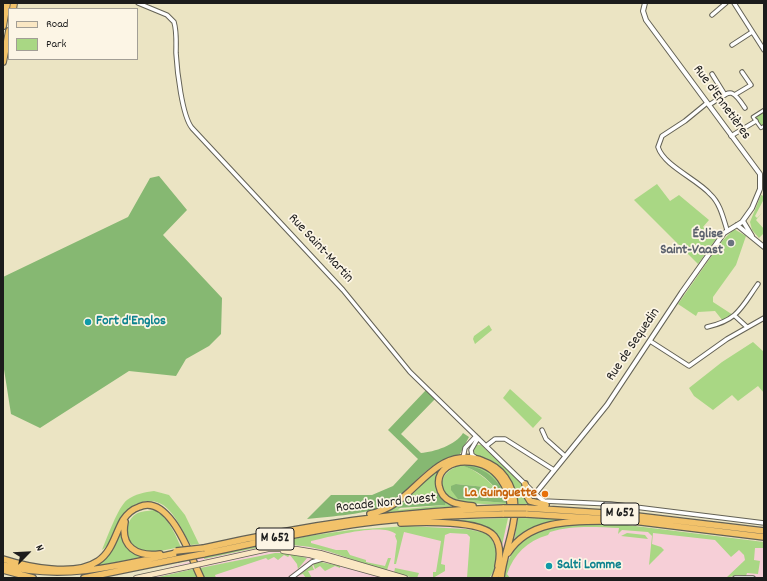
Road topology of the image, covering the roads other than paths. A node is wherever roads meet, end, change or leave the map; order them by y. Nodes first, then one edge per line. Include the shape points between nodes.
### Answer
1 (7, 3) edge
2 (138, 3) edge
3 (645, 3) edge
4 (726, 3) edge
5 (734, 3) edge
6 (712, 15) dead end
7 (3, 26) edge
8 (752, 32) junction
9 (8, 36) edge
10 (732, 44) dead end
11 (764, 50) edge
12 (3, 62) edge
13 (742, 72) dead end
14 (712, 74) dead end
15 (736, 94) junction
16 (725, 95) junction
17 (708, 104) junction
18 (745, 108) dead end
19 (764, 110) edge
20 (756, 121) junction
21 (764, 126) edge
22 (730, 136) junction
23 (744, 220) junction
24 (737, 225) junction
25 (728, 230) junction
26 (754, 238) junction
27 (764, 247) edge
28 (758, 284) dead end
29 (736, 316) junction
30 (764, 318) edge
31 (707, 327) dead end
32 (747, 327) junction
33 (650, 341) junction
34 (542, 430) dead end
35 (477, 437) junction
36 (486, 446) junction
37 (565, 456) junction
38 (464, 458) junction
39 (474, 460) junction
40 (554, 470) junction
41 (525, 484) junction
42 (534, 493) junction
43 (527, 496) junction
44 (504, 511) junction
45 (526, 511) junction
46 (128, 514) junction
47 (620, 514) junction
48 (342, 520) junction
49 (625, 520) junction
50 (764, 523) edge
51 (363, 524) junction
52 (764, 532) edge
53 (764, 537) edge
54 (203, 551) junction
55 (320, 553) junction
56 (250, 554) junction
57 (176, 555) junction
58 (312, 556) junction
59 (506, 557) junction
60 (325, 559) junction
61 (3, 560) edge
62 (3, 565) edge
63 (3, 570) edge
64 (299, 571) junction
65 (3, 573) edge
66 (497, 576) edge
67 (143, 577) edge
68 (32, 578) edge
69 (84, 578) edge
70 (136, 578) edge
71 (201, 578) edge
72 (291, 578) edge
73 (393, 578) edge
74 (405, 578) edge
75 (735, 578) edge
76 (752, 578) edge

1 - 7 highway
2 - 35 street, Rue Saint-Martin via 167,15 174,22 184,110 190,126 348,295 407,368
3 - 17 street, Rue d'Ennetières via 643,11 646,20
4 - 6 street
5 - 8 street
8 - 10 street
8 - 11 street
9 - 12 highway
13 - 15 street via 751,85
14 - 16 street
15 - 16 street
15 - 18 street
16 - 17 street
17 - 22 street, Rue d'Ennetières
17 - 25 street via 662,136 658,146 661,154 713,196
19 - 20 street via 753,117
20 - 21 street via 761,128
20 - 22 street
22 - 23 street, Rue d'Ennetières via 754,164 761,177 758,196
23 - 24 street, Rue de Sequedin
23 - 26 street
24 - 25 street, Rue de Sequedin
24 - 26 street
25 - 33 street, Rue de Sequedin
26 - 27 street
28 - 29 street
29 - 31 street
29 - 32 street
30 - 32 street
32 - 33 street via 689,366
33 - 37 street, Rue de Sequedin via 607,405
34 - 37 street via 546,439
35 - 36 street, Rue Saint-Martin
35 - 38 street via 466,448
35 - 39 street via 471,450
36 - 40 street via 495,439 504,439
36 - 41 street, Rue Saint-Martin
37 - 40 street, Rue de Sequedin
38 - 39 highway
38 - 48 highway via 438,467 391,507
39 - 44 highway via 454,464 443,471 438,482 442,495 452,502
39 - 59 highway via 490,464 499,471 511,489 514,520
39 - 66 highway via 496,473 510,498 510,527
40 - 42 street, Rue de Sequedin
41 - 42 street, Rue Saint-Martin
41 - 43 highway
42 - 43 highway
42 - 50 street via 544,501 611,504
43 - 47 highway via 530,501 540,505
44 - 45 highway, Rocade Nord Ouest / M 652, bridge
44 - 48 highway, Rocade Nord Ouest / M 652 via 431,511
44 - 51 highway, Rocade Nord Ouest / M 652
45 - 47 highway, Rocade Nord Ouest / M 652
45 - 49 highway, Rocade Nord Ouest / M 652
46 - 57 highway via 124,534 133,549 148,554
46 - 61 highway via 110,548 93,564 79,568 50,569
46 - 71 highway via 144,505 158,507 164,511 177,528
47 - 52 highway, Rocade Nord Ouest / M 652
48 - 54 highway, Rocade Nord Ouest / M 652
49 - 53 highway, Rocade Nord Ouest / M 652
49 - 59 highway via 539,528 521,538
51 - 54 highway, Rocade Nord Ouest / M 652
51 - 66 highway via 417,523 481,528 491,533 498,543
54 - 57 highway, bridge
55 - 56 main road via 281,548
55 - 58 street
55 - 74 main road
56 - 58 main road via 286,551
56 - 67 main road, bridge
57 - 62 highway via 75,574 45,574
57 - 69 highway
58 - 60 main road
58 - 64 street
59 - 66 highway
60 - 64 street via 313,561
60 - 73 main road
63 - 68 highway
64 - 72 street
65 - 68 highway
67 - 70 main road
75 - 76 street

